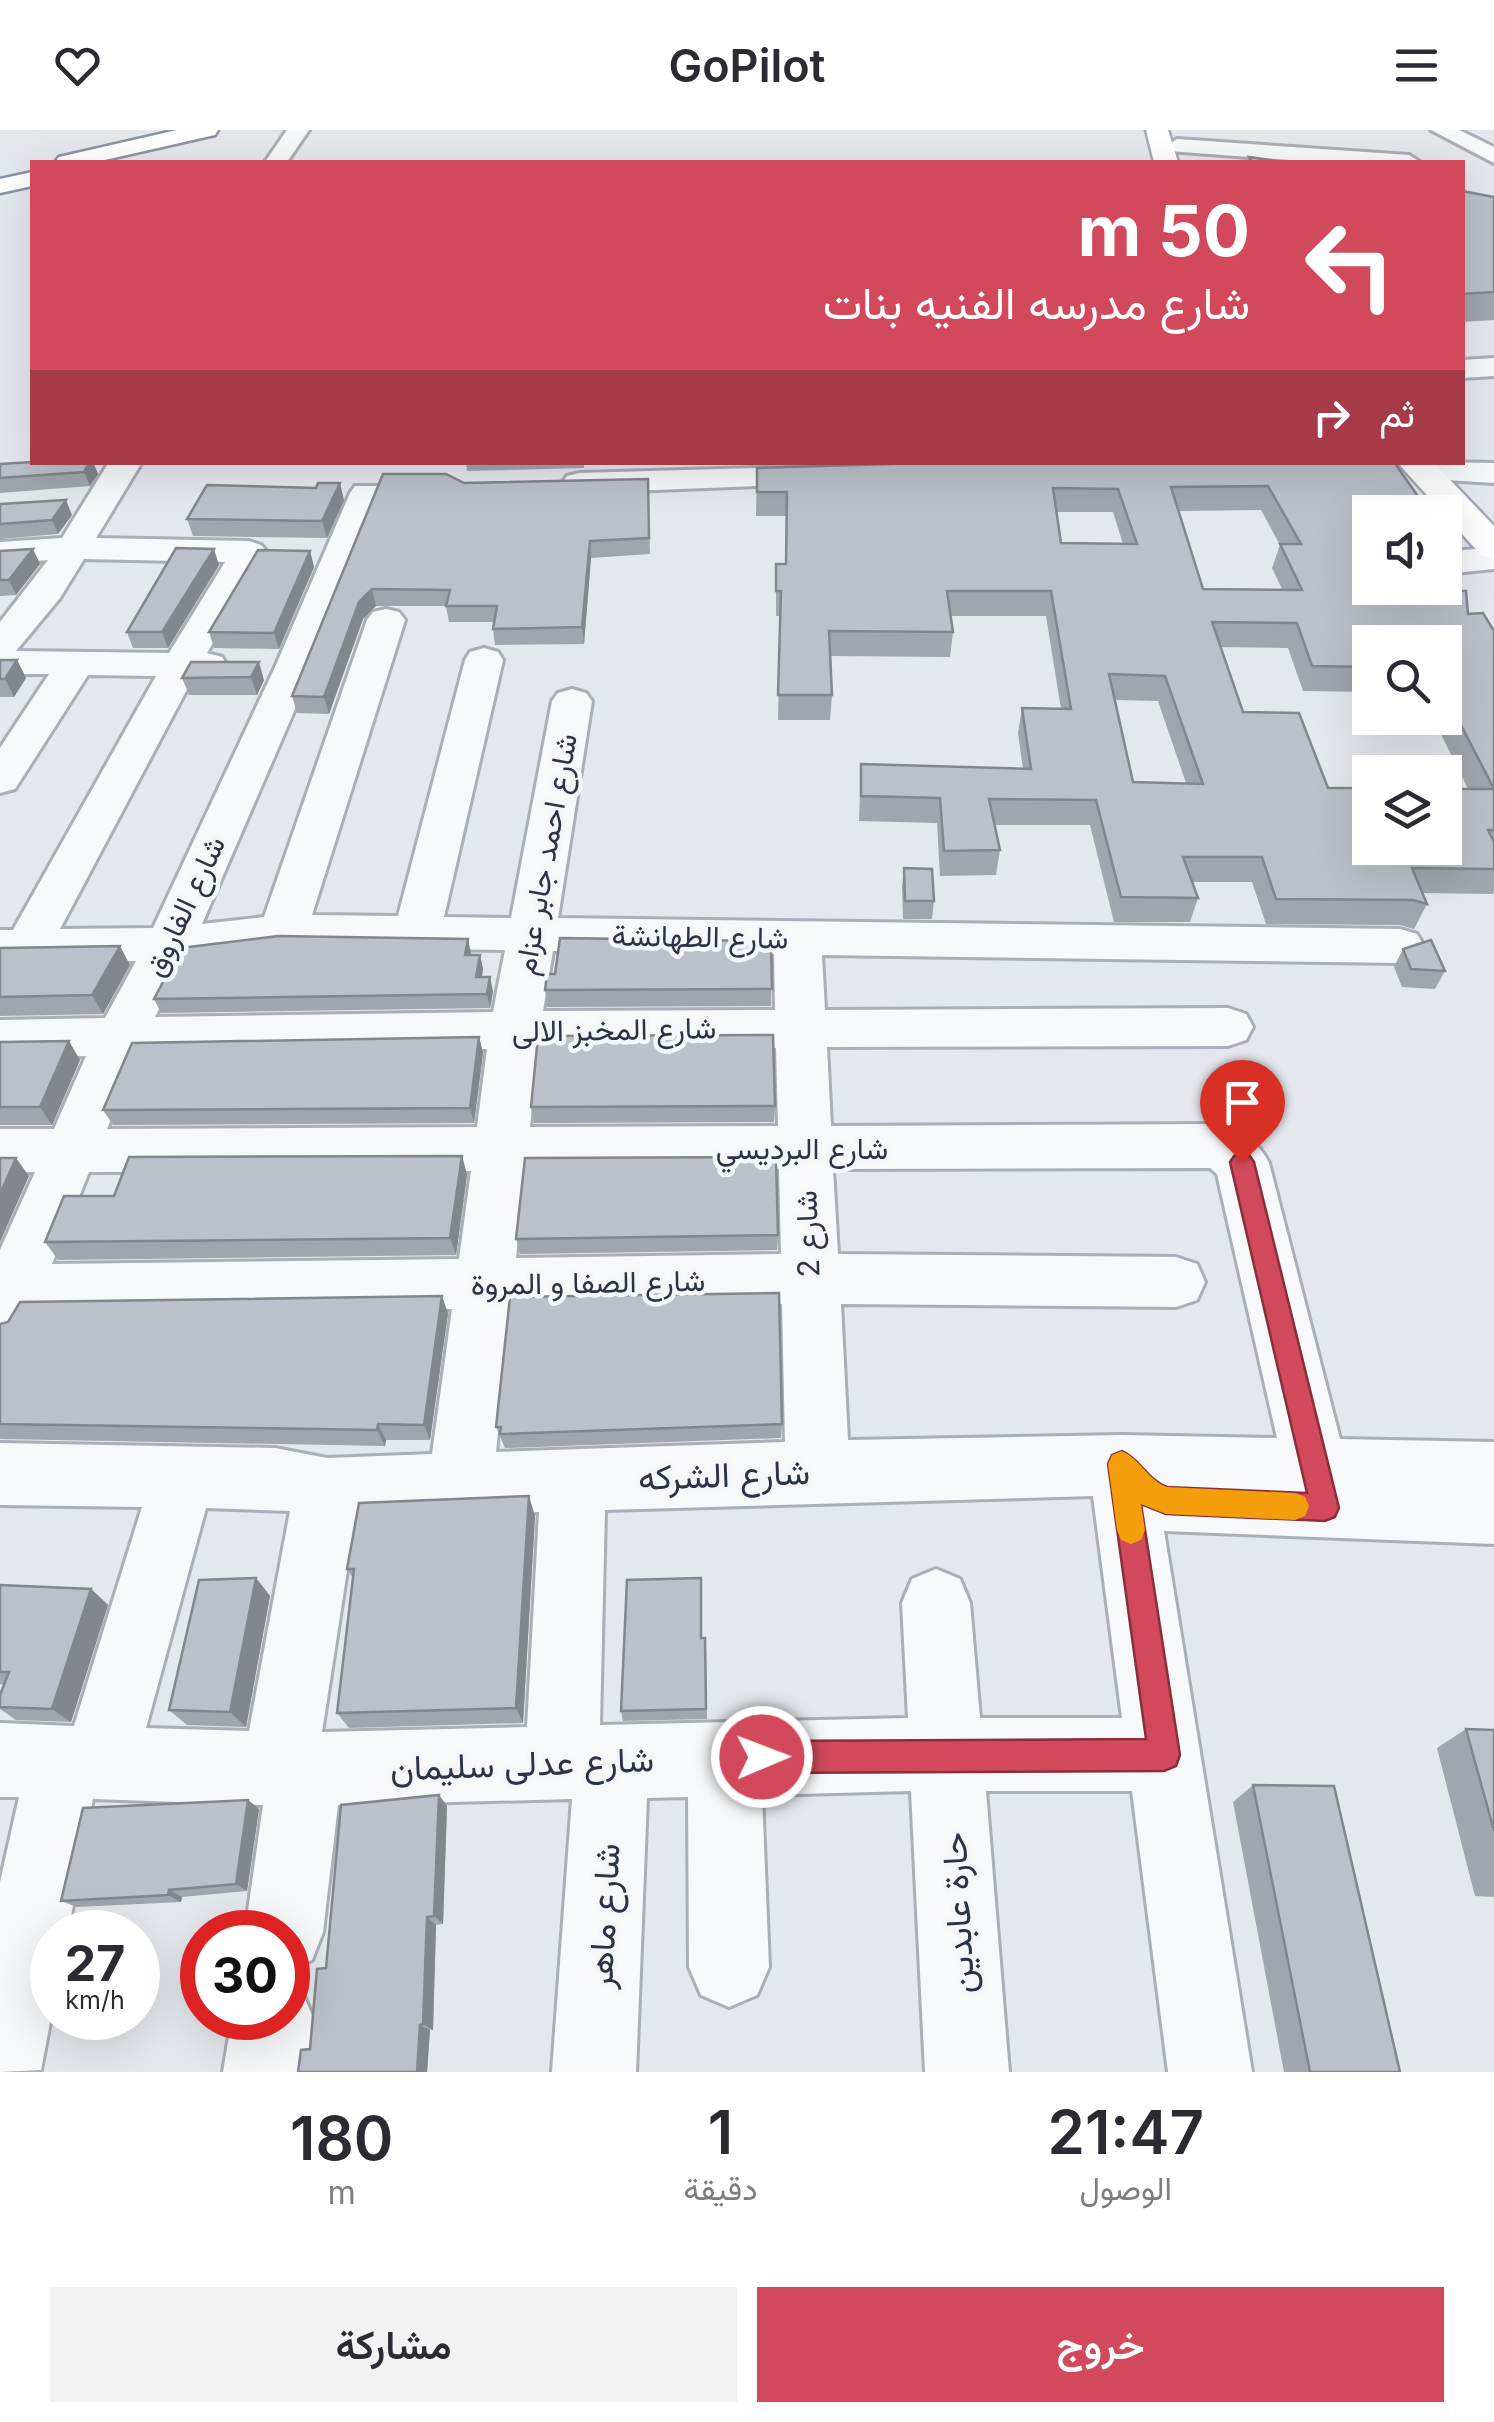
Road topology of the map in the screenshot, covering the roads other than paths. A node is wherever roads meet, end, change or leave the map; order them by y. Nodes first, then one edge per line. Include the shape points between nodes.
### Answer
1 (207, 130) edge
2 (240, 130) edge
3 (298, 130) edge
4 (1157, 130) edge
5 (1442, 130) edge
6 (1175, 150) edge
7 (1494, 156) edge
8 (76, 160) edge
9 (111, 160) edge
10 (277, 160) edge
11 (1370, 160) edge
12 (30, 170) edge
13 (0, 178) edge
14 (30, 179) edge
15 (0, 186) edge
16 (1494, 367) edge
17 (1465, 369) edge
18 (123, 465) edge
19 (1419, 467) edge
20 (1494, 473) edge
21 (866, 476) edge
22 (540, 484) edge
23 (367, 493) dead end
24 (1494, 525) edge
25 (72, 548) junction
26 (1494, 548) edge
27 (0, 553) edge
28 (296, 553) junction
29 (1494, 558) edge
30 (1462, 561) edge
31 (18, 605) edge
32 (386, 620) dead end
33 (0, 646) edge
34 (484, 660) dead end
35 (0, 662) edge
36 (76, 663) junction
37 (181, 665) junction
38 (264, 665) junction
39 (572, 702) dead end
40 (0, 780) edge
41 (283, 930) junction
42 (417, 932) junction
43 (531, 933) junction
44 (797, 937) junction
45 (168, 944) junction
46 (1400, 946) edge
47 (14, 948) edge
48 (800, 1027) junction
49 (1228, 1027) dead end
50 (515, 1030) junction
51 (120, 1037) junction
52 (0, 1039) edge
53 (804, 1148) junction
54 (500, 1150) junction
55 (0, 1152) edge
56 (71, 1152) junction
57 (809, 1279) junction
58 (1176, 1282) dead end
59 (484, 1284) junction
60 (4, 1299) edge
61 (1122, 1464) junction
62 (818, 1470) junction
63 (1494, 1472) edge
64 (0, 1474) edge
65 (573, 1480) junction
66 (460, 1484) junction
67 (1320, 1488) junction
68 (327, 1489) junction
69 (178, 1493) junction
70 (0, 1509) edge
71 (1494, 1512) edge
72 (936, 1603) dead end
73 (948, 1754) junction
74 (1164, 1755) junction
75 (724, 1758) junction
76 (587, 1761) junction
77 (54, 1763) edge
78 (292, 1769) junction
79 (285, 1910) edge
80 (729, 1967) dead end
81 (269, 2040) edge
82 (0, 2070) edge
83 (265, 2072) edge
84 (594, 2072) edge
85 (967, 2072) edge
86 (1210, 2072) edge

1 - 8 main road
2 - 9 main road
3 - 10 street
4 - 6 main road
5 - 7 street
6 - 11 street
12 - 13 main road
14 - 15 main road
16 - 17 street
18 - 25 street via 84,501
19 - 20 street
19 - 24 main road
19 - 26 main road
21 - 22 street
23 - 28 street, شارع الفاروق
25 - 27 street
25 - 28 street
25 - 31 street
28 - 37 street
28 - 38 street, شارع الفاروق
29 - 30 street
31 - 33 street
32 - 41 street
34 - 42 street
35 - 36 street
36 - 37 street
36 - 40 street
37 - 38 street
37 - 47 street
38 - 45 street, شارع الفاروق
39 - 43 street, شارع احمد جابر عزام
41 - 42 street, شارع الطهانشة
41 - 45 street, شارع الطهانشة
42 - 43 street, شارع الطهانشة
43 - 44 street, شارع الطهانشة
43 - 50 street, شارع احمد جابر عزام
44 - 46 street, شارع الطهانشة
44 - 48 street, شارع 2
45 - 47 street, شارع الطهانشة
45 - 51 street, شارع الفاروق
48 - 49 street, شارع المخبز الالى
48 - 50 street, شارع المخبز الالى
48 - 53 street, شارع 2
50 - 51 street, شارع المخبز الالى
50 - 54 street, شارع احمد جابر عزام
51 - 52 street, شارع المخبز الالى
51 - 56 street, شارع الفاروق
53 - 54 street, شارع البرديسي
53 - 57 street, شارع 2
53 - 67 street, شارع البرديسي via 1208,1144 1234,1153 1242,1162
54 - 56 street, شارع البرديسي
54 - 59 street, شارع احمد جابر عزام
55 - 56 street, شارع البرديسي
56 - 60 street, شارع الفاروق
57 - 58 street, شارع الصفا و المروة
57 - 59 street, شارع الصفا و المروة
57 - 62 street, شارع 2
59 - 60 street, شارع الصفا و المروة
59 - 66 street, شارع احمد جابر عزام
61 - 62 street, شارع الشركه
61 - 67 street via 1147,1493 1166,1501
61 - 74 street
62 - 65 street, شارع الشركه
63 - 67 street
64 - 69 street, شارع الشركه
65 - 66 street, شارع الشركه
65 - 76 street, شارع ماهر
66 - 68 street, شارع الشركه
67 - 71 street
68 - 69 street, شارع الشركه via 284,1506
68 - 78 street
69 - 70 street, شارع الشركه
69 - 77 street
72 - 73 street, حارة عابدين
73 - 74 street, شارع عدلى سليمان
73 - 75 street, شارع عدلى سليمان
73 - 85 street, حارة عابدين
74 - 86 street
75 - 76 street, شارع عدلى سليمان
75 - 80 street
76 - 78 street, شارع عدلى سليمان
76 - 84 street, شارع ماهر
77 - 78 street, شارع عدلى سليمان
77 - 82 street
78 - 79 street
81 - 83 street

